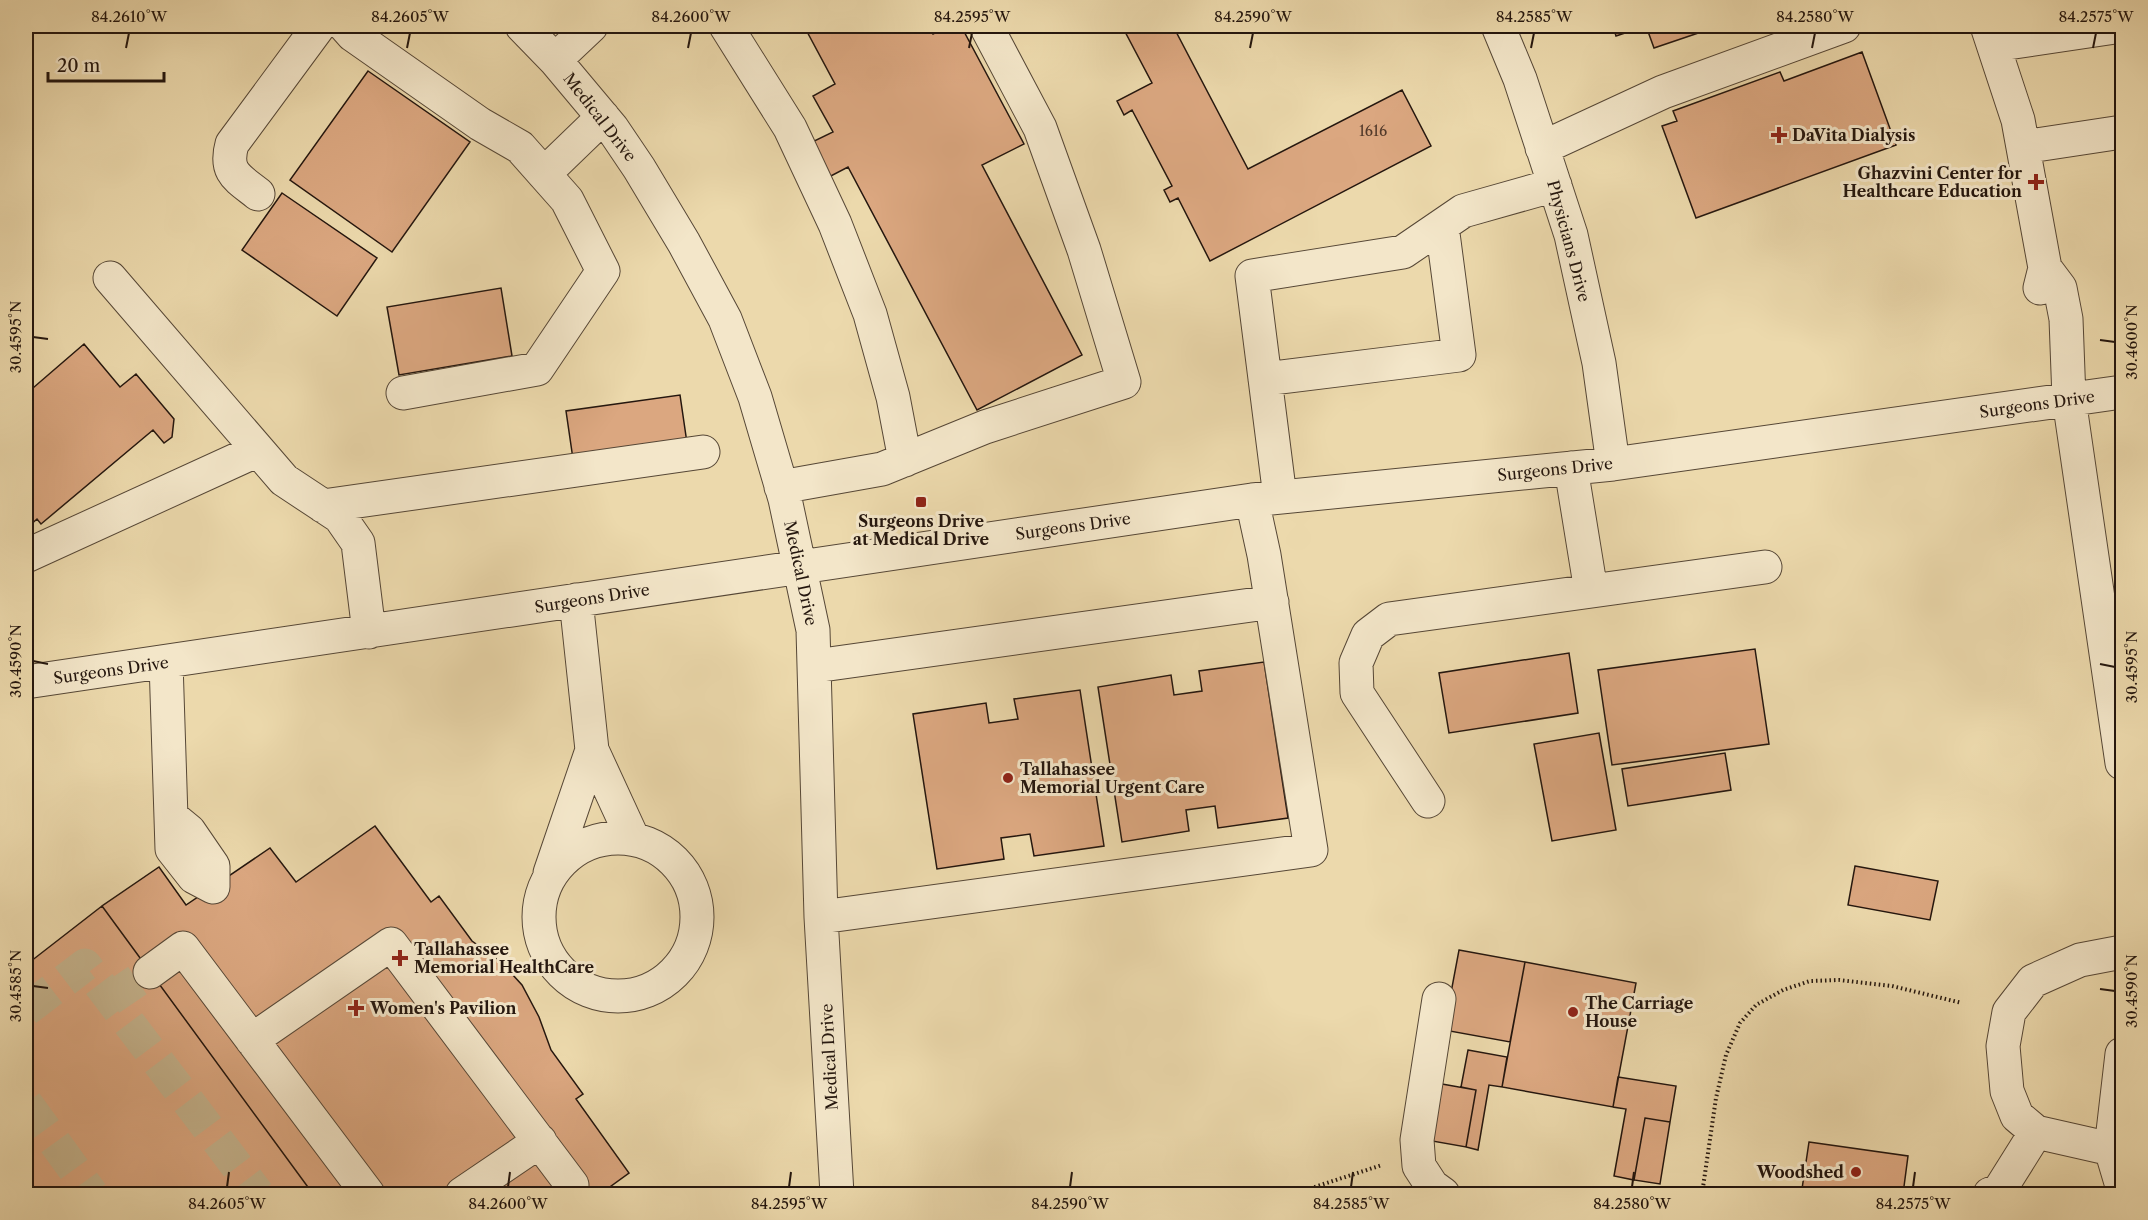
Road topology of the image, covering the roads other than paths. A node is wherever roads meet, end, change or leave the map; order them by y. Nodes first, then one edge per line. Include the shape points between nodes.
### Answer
1 (319, 26) edge
2 (345, 26) edge
3 (522, 26) edge
4 (591, 26) edge
5 (726, 26) edge
6 (986, 26) edge
7 (1498, 26) edge
8 (1844, 26) edge
9 (2122, 26) edge
10 (1990, 35) edge
11 (555, 60) junction
12 (603, 117) junction
13 (2122, 132) edge
14 (2023, 147) junction
15 (1542, 148) junction
16 (543, 174) junction
17 (1554, 185) junction
18 (258, 194) dead end
19 (1442, 226) junction
20 (110, 278) dead end
21 (1265, 379) junction
22 (2122, 392) edge
23 (403, 393) dead end
24 (2069, 399) junction
25 (258, 450) junction
26 (703, 452) dead end
27 (904, 460) junction
28 (1613, 464) junction
29 (1571, 468) junction
30 (781, 487) junction
31 (1266, 498) junction
32 (323, 506) junction
33 (26, 556) edge
34 (799, 567) junction
35 (1766, 567) dead end
36 (1591, 591) junction
37 (576, 600) junction
38 (1272, 602) junction
39 (369, 632) junction
40 (165, 662) junction
41 (814, 666) junction
42 (26, 682) edge
43 (592, 750) junction
44 (2122, 763) edge
45 (1428, 801) dead end
46 (172, 817) dead end
47 (633, 839) junction
48 (548, 880) junction
49 (821, 917) junction
50 (2122, 952) edge
51 (150, 972) tunnel mouth
52 (1438, 999) dead end
53 (252, 1040) junction
54 (2122, 1054) edge
55 (2036, 1132) junction
56 (540, 1141) junction
57 (2111, 1149) junction
58 (572, 1185) dead end
59 (2122, 1186) edge
60 (368, 1194) edge
61 (462, 1194) edge
62 (837, 1194) edge
63 (1443, 1194) edge
64 (1990, 1194) edge

1 - 18 street via 232,144 228,158 234,175
2 - 16 street via 460,110 520,147
3 - 11 street, Medical Drive
4 - 11 street
5 - 27 street via 790,129 835,224 870,314 893,397
6 - 27 street via 1040,128 1084,250 1124,382 985,427
7 - 15 street, Physicians Drive
8 - 15 street via 1663,92
9 - 10 street
10 - 14 street
11 - 12 street, Medical Drive
12 - 16 street
12 - 30 street, Medical Drive via 639,168 725,319 755,397
13 - 14 street
14 - 24 street via 2045,268 2060,288 2064,309
15 - 17 street, Physicians Drive
16 - 23 street via 567,200 603,272 537,369
17 - 19 street via 1463,211
17 - 28 street, Physicians Drive via 1571,235 1599,363
19 - 21 street via 1403,252 1252,276
19 - 21 street via 1459,355
20 - 25 street
21 - 31 street
22 - 24 street, Surgeons Drive
24 - 28 street, Surgeons Drive
24 - 44 street
25 - 32 street via 284,480
25 - 33 street
26 - 32 street
27 - 30 street via 882,469
28 - 29 street, Surgeons Drive
29 - 31 street, Surgeons Drive
29 - 36 street
30 - 34 street, Medical Drive
31 - 34 street, Surgeons Drive
31 - 38 street
32 - 39 street via 340,517 358,543
34 - 37 street, Surgeons Drive
34 - 41 street, Medical Drive via 813,630
35 - 36 street
36 - 45 street via 1389,619 1368,635 1356,663 1357,693
37 - 39 street, Surgeons Drive
37 - 43 street
38 - 41 street
38 - 49 street via 1311,850
39 - 40 street, Surgeons Drive
40 - 42 street, Surgeons Drive
40 - 46 street
41 - 49 street, Medical Drive
43 - 47 street
43 - 48 street
47 - 48 street via 608,838 584,845 563,859
47 - 48 street via 657,847 677,862 691,884 698,908 696,935 685,960 667,980 643,993 615,996 588,991 565,976 548,954 539,928 540,904
49 - 62 street, Medical Drive
50 - 55 street via 2080,960 2033,981 2008,1012 2003,1046 2007,1091 2017,1116
51 - 53 street via 183,948
52 - 63 street via 1417,1140 1419,1166 1432,1186
53 - 56 street via 391,944
53 - 60 street
54 - 57 street
55 - 57 street
55 - 64 street via 1999,1191
56 - 58 street
56 - 61 street
57 - 59 street

